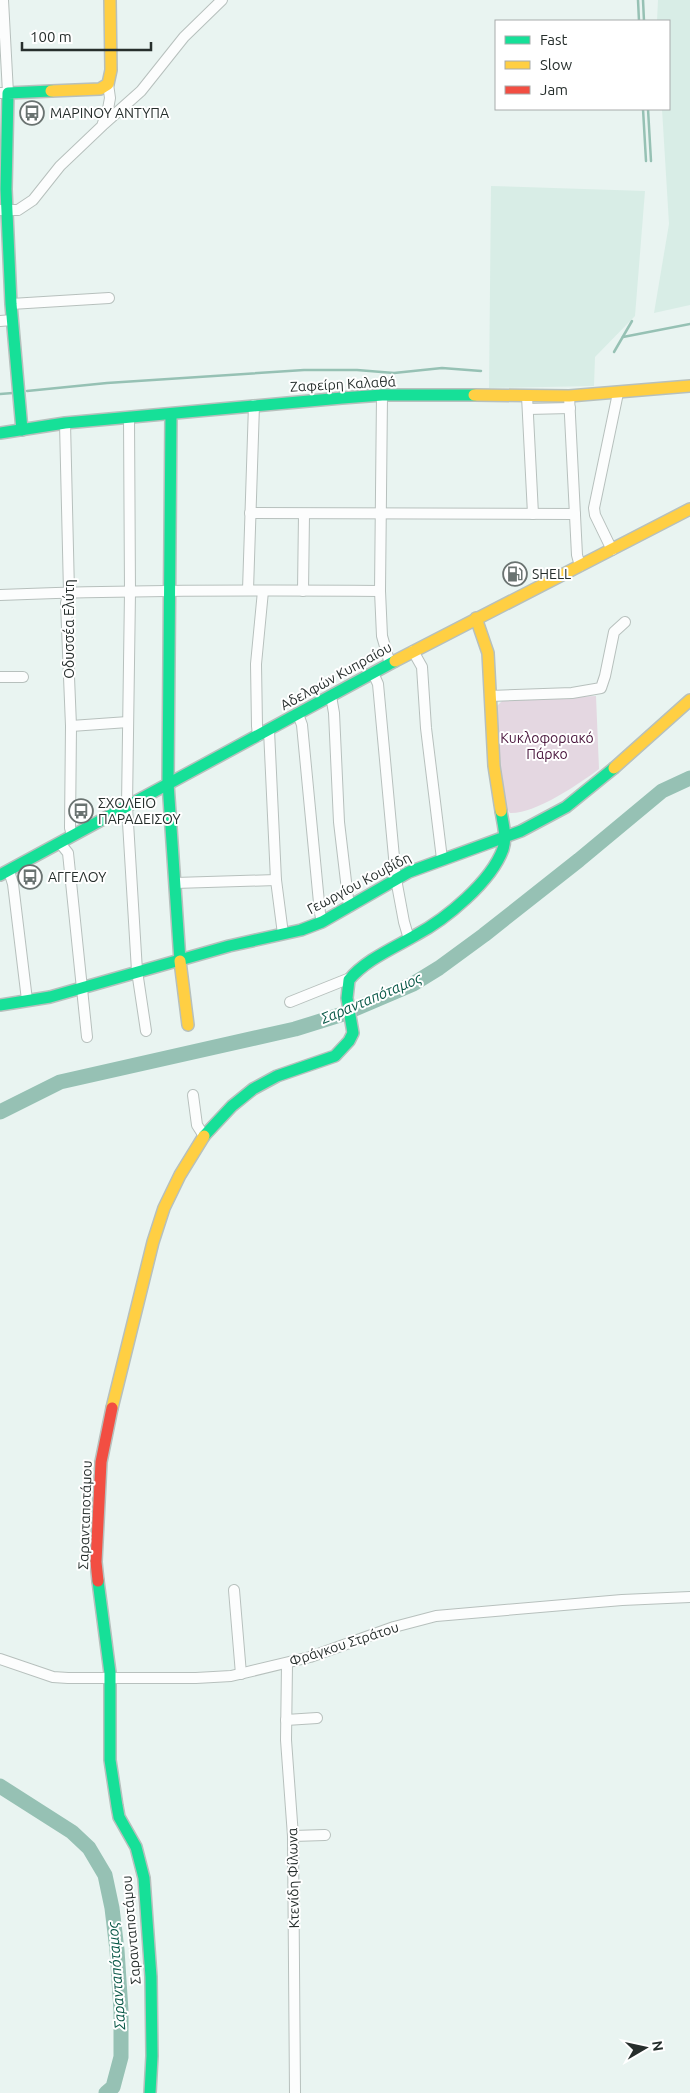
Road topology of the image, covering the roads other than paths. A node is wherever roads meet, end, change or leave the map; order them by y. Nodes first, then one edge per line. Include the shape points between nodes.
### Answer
1 (3, 0) edge
2 (110, 0) edge
3 (222, 0) edge
4 (2, 35) edge
5 (108, 84) junction
6 (4, 93) edge
7 (102, 126) junction
8 (3, 189) edge
9 (4, 210) edge
10 (110, 298) dead end
11 (11, 304) junction
12 (6, 320) edge
13 (690, 386) edge
14 (618, 393) junction
15 (382, 395) junction
16 (527, 396) junction
17 (569, 402) junction
18 (254, 405) junction
19 (528, 409) junction
20 (171, 414) junction
21 (129, 418) junction
22 (65, 423) junction
23 (22, 430) junction
24 (0, 433) edge
25 (690, 509) edge
26 (250, 513) junction
27 (381, 513) junction
28 (304, 514) junction
29 (533, 514) junction
30 (575, 514) junction
31 (612, 550) junction
32 (580, 566) junction
33 (248, 590) junction
34 (171, 591) junction
35 (263, 591) junction
36 (303, 591) junction
37 (380, 591) junction
38 (69, 592) junction
39 (130, 592) junction
40 (0, 595) edge
41 (476, 618) junction
42 (625, 622) dead end
43 (413, 651) junction
44 (390, 664) junction
45 (373, 673) junction
46 (0, 677) edge
47 (23, 677) dead end
48 (331, 696) junction
49 (490, 696) junction
50 (690, 700) edge
51 (298, 714) junction
52 (128, 722) junction
53 (71, 726) junction
54 (269, 730) junction
55 (258, 736) junction
56 (168, 783) junction
57 (127, 806) junction
58 (72, 835) junction
59 (505, 836) junction
60 (60, 843) junction
61 (442, 859) junction
62 (5, 873) edge
63 (396, 879) junction
64 (276, 880) junction
65 (175, 884) junction
66 (349, 907) junction
67 (322, 922) junction
68 (282, 934) junction
69 (409, 939) junction
70 (180, 959) junction
71 (137, 971) junction
72 (350, 978) junction
73 (81, 988) junction
74 (27, 1000) junction
75 (290, 1002) dead end
76 (0, 1005) edge
77 (188, 1025) dead end
78 (146, 1031) dead end
79 (87, 1037) dead end
80 (193, 1095) dead end
81 (204, 1136) junction
82 (234, 1590) dead end
83 (690, 1597) edge
84 (0, 1659) edge
85 (287, 1664) junction
86 (240, 1674) junction
87 (109, 1679) junction
88 (317, 1718) dead end
89 (286, 1720) junction
90 (325, 1835) dead end
91 (293, 1836) junction
92 (150, 2093) edge
93 (295, 2093) edge

1 - 4 street
2 - 5 street
3 - 7 street via 184,37 141,91
4 - 6 street
5 - 6 street via 100,89
5 - 7 street via 110,98
6 - 8 street
7 - 9 street via 60,166 33,200 18,210
8 - 9 street
9 - 11 street
10 - 11 street
11 - 12 street
12 - 23 street
13 - 14 street, Ζαφείρη Καλαθά
14 - 17 street, Ζαφείρη Καλαθά
14 - 31 street via 594,508 594,515
15 - 16 street, Ζαφείρη Καλαθά
15 - 18 street, Ζαφείρη Καλαθά
15 - 27 street
16 - 17 street, Ζαφείρη Καλαθά
16 - 19 street
17 - 19 street
17 - 30 street
18 - 20 street, Ζαφείρη Καλαθά
18 - 26 street
19 - 29 street
20 - 21 street, Ζαφείρη Καλαθά
20 - 34 street
21 - 22 street, Ζαφείρη Καλαθά
21 - 39 street
22 - 23 street, Ζαφείρη Καλαθά
22 - 38 street, Οδυσσέα Ελύτη
23 - 24 street, Ζαφείρη Καλαθά
25 - 31 street, Αδελφών Κυπραίου
26 - 28 street
26 - 33 street
27 - 28 street
27 - 29 street
27 - 37 street
28 - 36 street
29 - 30 street
30 - 32 street
31 - 32 street, Αδελφών Κυπραίου
32 - 41 street, Αδελφών Κυπραίου
33 - 34 street
33 - 35 street
34 - 39 street
34 - 56 street
35 - 36 street
35 - 55 street via 256,664
36 - 37 street
37 - 44 street via 382,636
38 - 39 street
38 - 40 street
38 - 53 street, Οδυσσέα Ελύτη via 66,603
39 - 52 street
41 - 43 street, Αδελφών Κυπραίου
41 - 49 street via 488,653
42 - 49 street via 614,632 601,688 572,693
43 - 44 street, Αδελφών Κυπραίου
43 - 61 street via 422,667
44 - 45 street, Αδελφών Κυπραίου
45 - 48 street, Αδελφών Κυπραίου
45 - 63 street via 378,684
46 - 47 street
48 - 51 street, Αδελφών Κυπραίου
48 - 66 street via 339,822
49 - 59 street via 494,766
50 - 59 street, Γεωργίου Κουβίδη via 605,777 566,807
51 - 54 street, Αδελφών Κυπραίου
51 - 67 street via 302,726
52 - 53 street
52 - 57 street
53 - 58 street, Οδυσσέα Ελύτη
54 - 55 street, Αδελφών Κυπραίου
54 - 64 street
55 - 56 street, Αδελφών Κυπραίου
56 - 57 street, Αδελφών Κυπραίου
56 - 65 street
57 - 58 street, Αδελφών Κυπραίου
57 - 71 street
58 - 60 street, Αδελφών Κυπραίου
59 - 61 street, Γεωργίου Κουβίδη
59 - 69 street via 505,845 497,861 471,891 438,921
60 - 62 street, Αδελφών Κυπραίου
60 - 73 street via 68,853
61 - 63 street, Γεωργίου Κουβίδη
62 - 74 street via 13,884
63 - 66 street, Γεωργίου Κουβίδη
63 - 69 street
64 - 65 street
64 - 68 street
65 - 70 street
66 - 67 street, Γεωργίου Κουβίδη
67 - 68 street, Γεωργίου Κουβίδη
68 - 70 street, Γεωργίου Κουβίδη
69 - 72 street
70 - 71 street, Γεωργίου Κουβίδη
70 - 77 street
71 - 73 street, Γεωργίου Κουβίδη
71 - 78 street
72 - 75 street
72 - 81 street, Σαρανταποτάμου via 347,986 353,1033 344,1048 335,1056 288,1071 253,1089
73 - 74 street, Γεωργίου Κουβίδη
73 - 79 street
74 - 76 street, Γεωργίου Κουβίδη
80 - 81 street via 197,1124
81 - 87 street, Σαρανταποτάμου via 180,1174 164,1208 103,1448 96,1562
82 - 86 street
83 - 85 street, Φράγκου Στράτου via 436,1616
84 - 87 street, Φράγκου Στράτου via 53,1677
85 - 86 street, Φράγκου Στράτου
85 - 89 street, Κτενίδη Φίλωνα
86 - 87 street, Φράγκου Στράτου via 217,1678
87 - 92 street, Σαρανταποτάμου via 110,1760 117,1806 119,1817 136,1848 144,1878 151,1977
88 - 89 street
89 - 91 street, Κτενίδη Φίλωνα
90 - 91 street
91 - 93 street, Κτενίδη Φίλωνα

